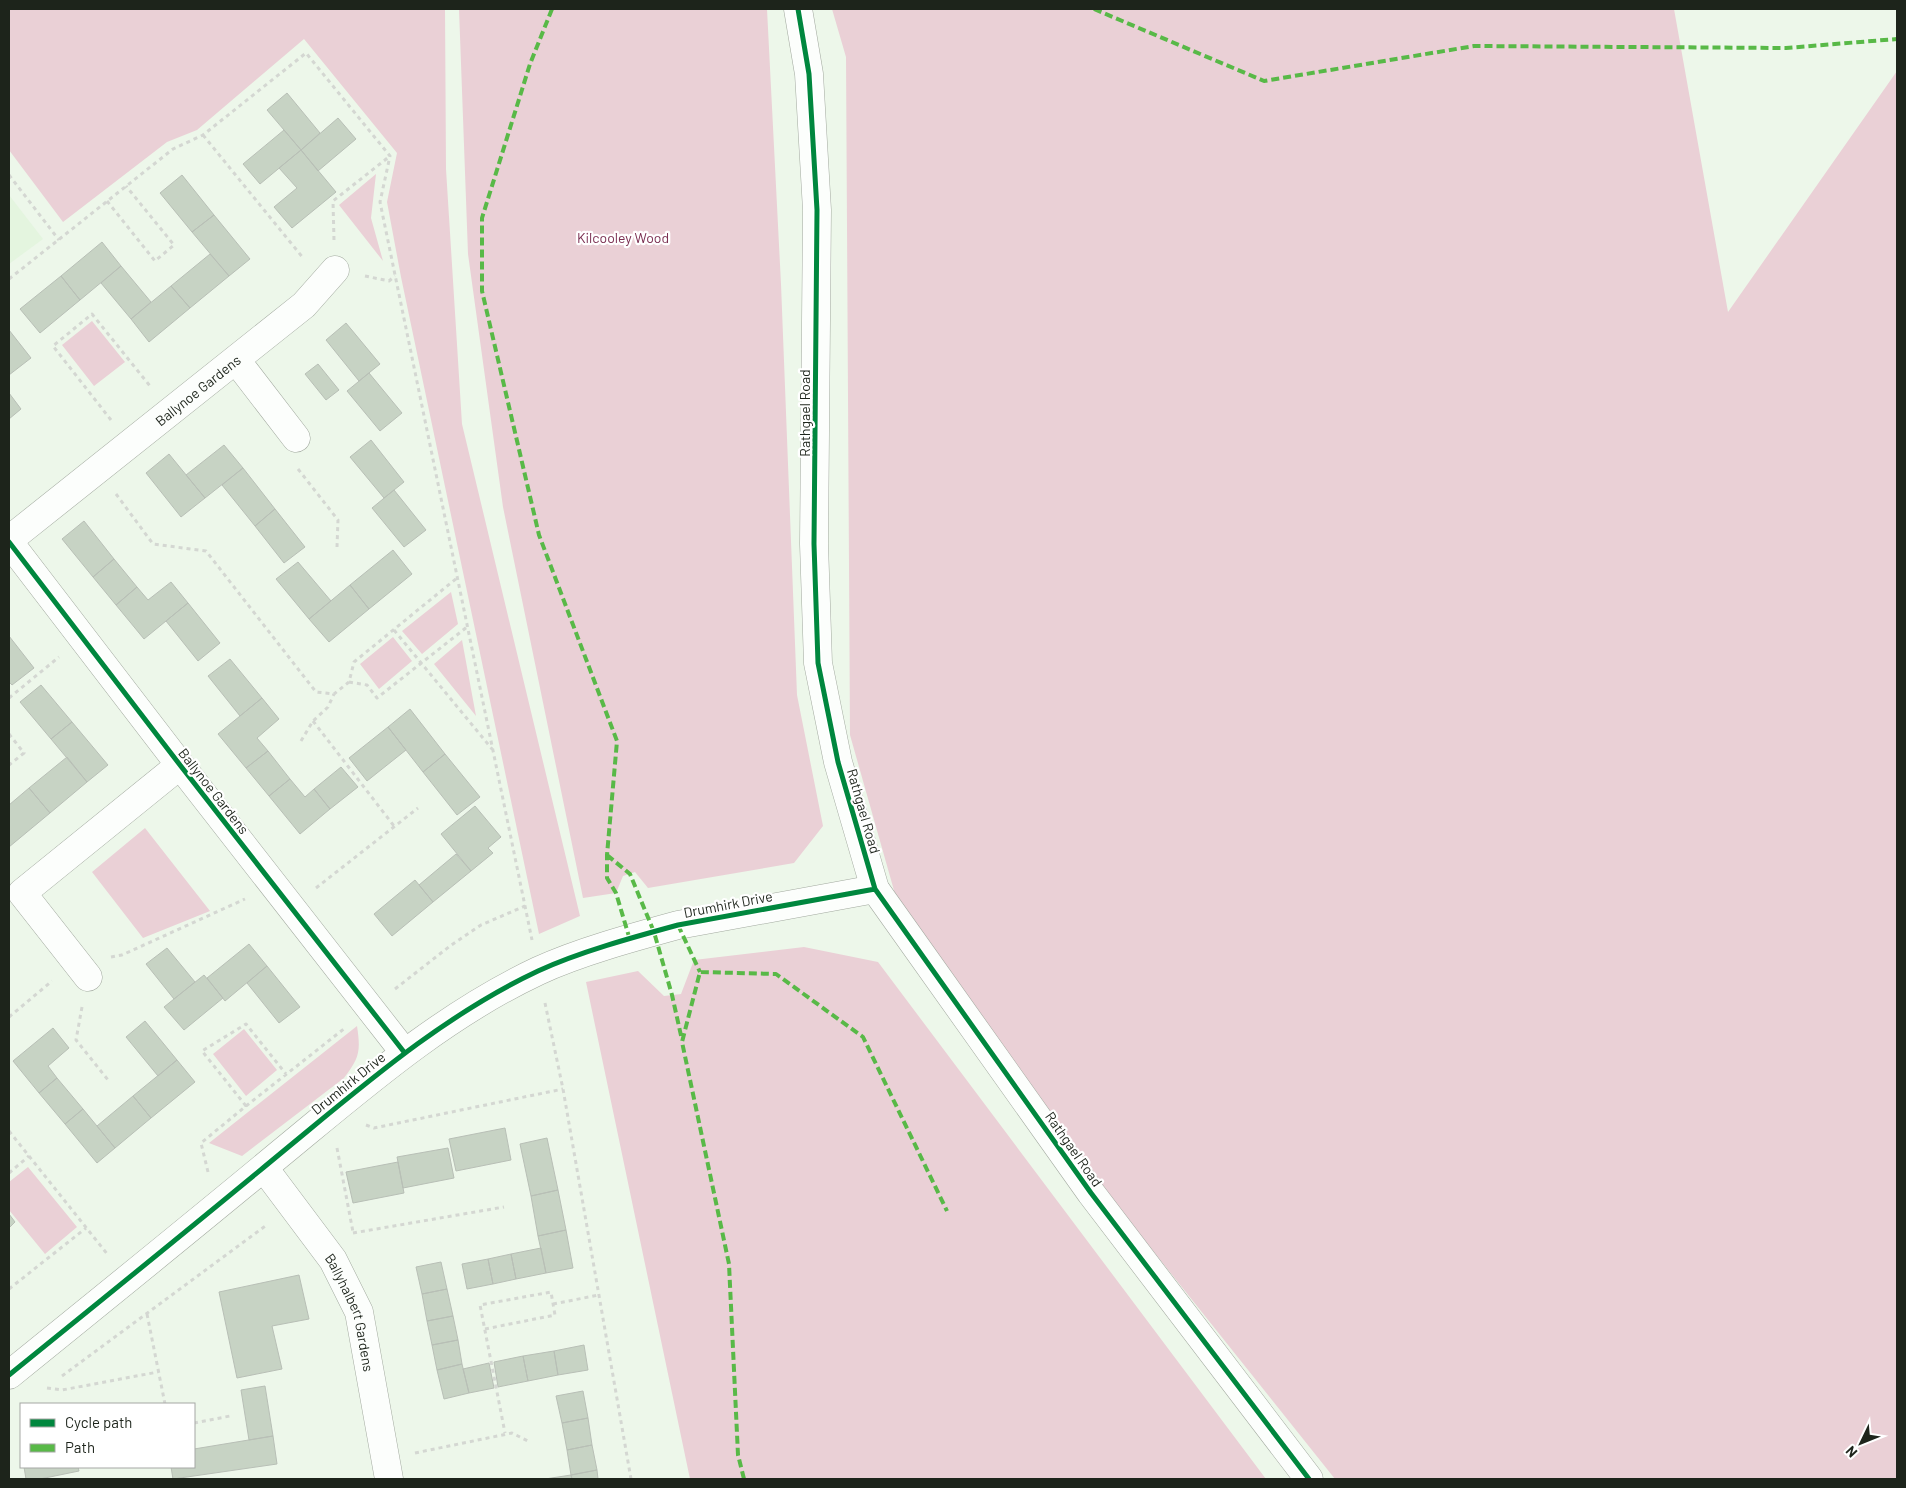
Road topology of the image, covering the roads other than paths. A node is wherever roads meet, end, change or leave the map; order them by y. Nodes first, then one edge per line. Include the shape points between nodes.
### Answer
1 (798, 9) edge
2 (329, 276) road end
3 (236, 360) junction
4 (296, 438) road end
5 (9, 541) edge
6 (180, 765) junction
7 (875, 888) junction
8 (82, 969) road end
9 (404, 1052) junction
10 (264, 1168) junction
11 (9, 1375) edge
12 (387, 1469) edge
13 (1309, 1479) edge

1 - 7 street, Rathgael Road via 809,74 817,210 814,544 818,663 838,762
2 - 3 street, Ballynoe Gardens via 304,305
3 - 4 street
3 - 5 street, Ballynoe Gardens
5 - 6 street, Ballynoe Gardens
6 - 8 street via 22,893
6 - 9 street, Ballynoe Gardens
7 - 9 street, Drumhirk Drive via 678,925 567,960 538,971 479,1003
7 - 13 street, Rathgael Road via 1091,1192
9 - 10 street, Drumhirk Drive
10 - 11 street, Drumhirk Drive
10 - 12 street, Ballyhalbert Gardens via 333,1260 359,1312

